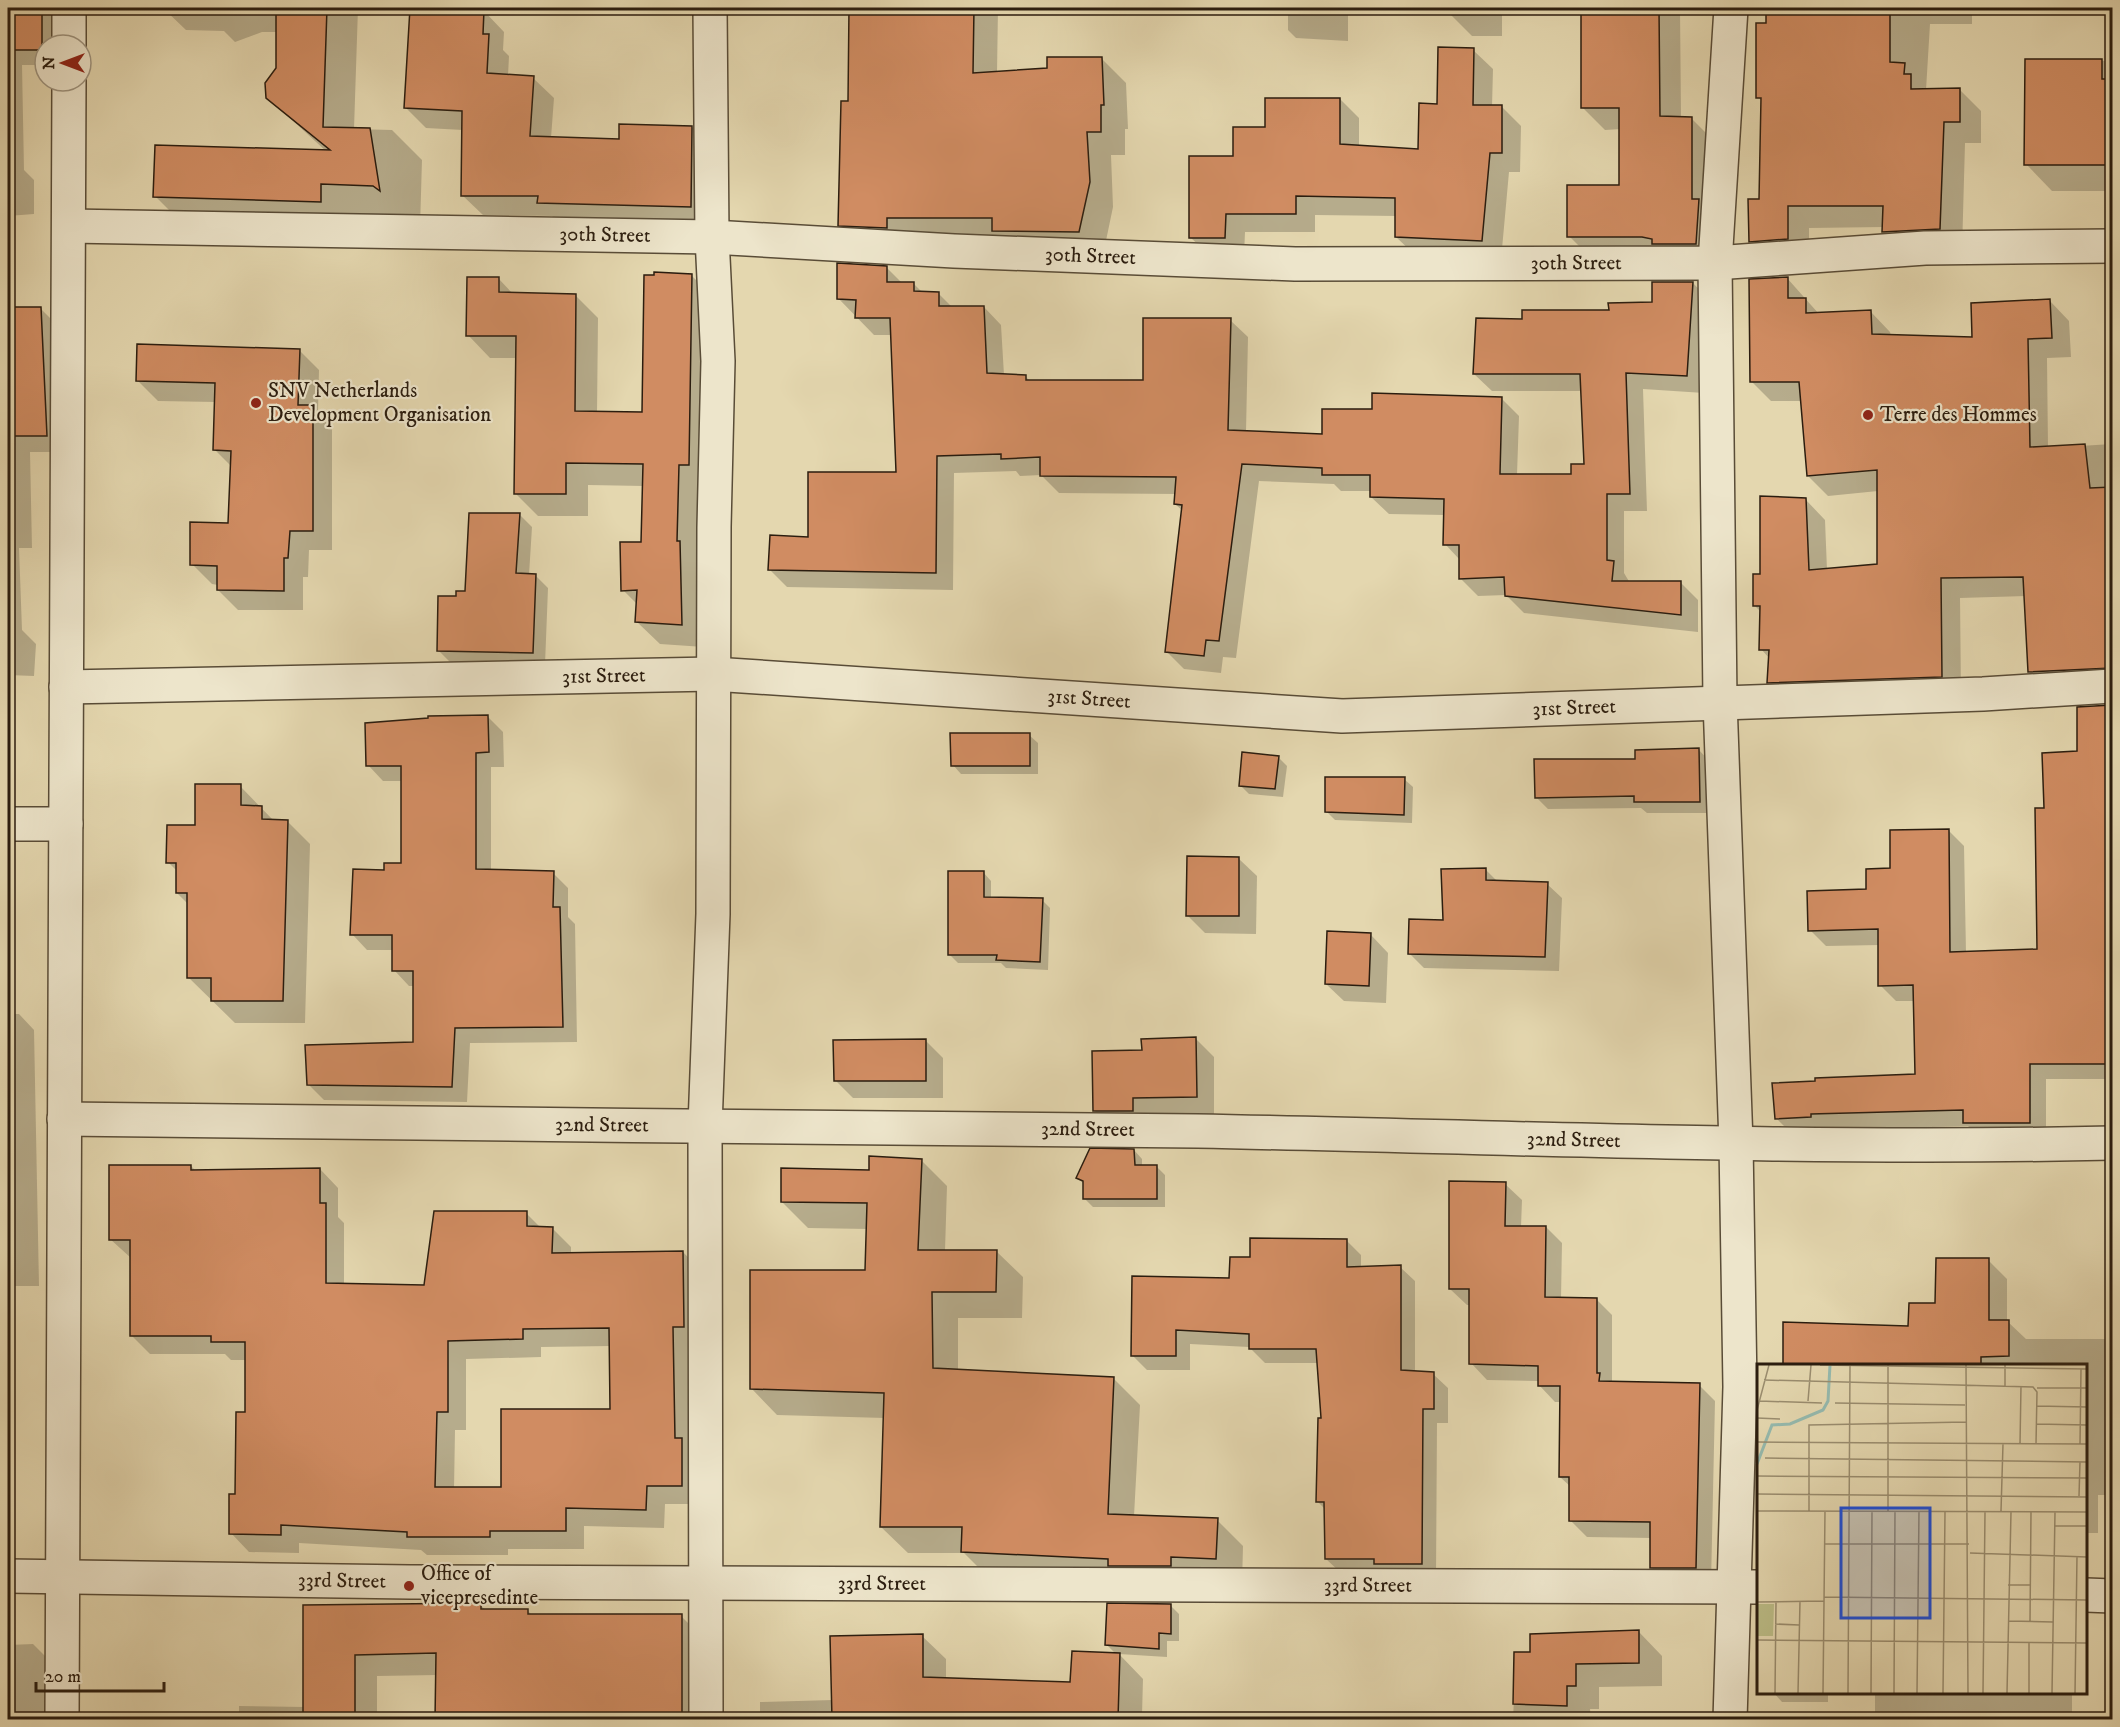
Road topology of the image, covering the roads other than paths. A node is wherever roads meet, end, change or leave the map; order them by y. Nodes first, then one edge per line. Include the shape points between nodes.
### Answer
1 (69, 8) edge
2 (710, 8) edge
3 (1731, 8) edge
4 (69, 33) edge
5 (69, 93) edge
6 (69, 226) junction
7 (712, 237) junction
8 (2112, 246) edge
9 (1715, 263) junction
10 (713, 674) junction
11 (2112, 686) edge
12 (66, 687) junction
13 (1720, 701) junction
14 (8, 824) edge
15 (66, 824) junction
16 (64, 1119) junction
17 (705, 1126) junction
18 (1737, 1143) junction
19 (2112, 1143) edge
20 (8, 1575) edge
21 (63, 1575) junction
22 (705, 1581) junction
23 (1747, 1587) edge
24 (2087, 1595) edge
25 (2112, 1596) edge
26 (62, 1719) edge
27 (706, 1719) edge
28 (1730, 1719) edge

1 - 4 street
2 - 7 street
3 - 9 street
5 - 6 street
6 - 7 street, 30th Street
6 - 12 street
7 - 9 street, 30th Street via 1295,264
7 - 10 street via 718,361
8 - 9 street, 30th Street via 1925,248
9 - 13 street
10 - 12 street, 31st Street
10 - 13 street, 31st Street via 1342,716
10 - 17 street via 713,914
11 - 13 street, 31st Street via 1983,694
12 - 15 street
13 - 18 street
14 - 15 street
15 - 16 street
16 - 17 street, 32nd Street
16 - 21 street
17 - 18 street, 32nd Street via 1196,1131
17 - 22 street
18 - 19 street, 32nd Street
18 - 23 street
20 - 21 street, 33rd Street
21 - 22 street, 33rd Street via 410,1582
21 - 26 street
22 - 23 street, 33rd Street
22 - 27 street
23 - 28 street
24 - 25 street

